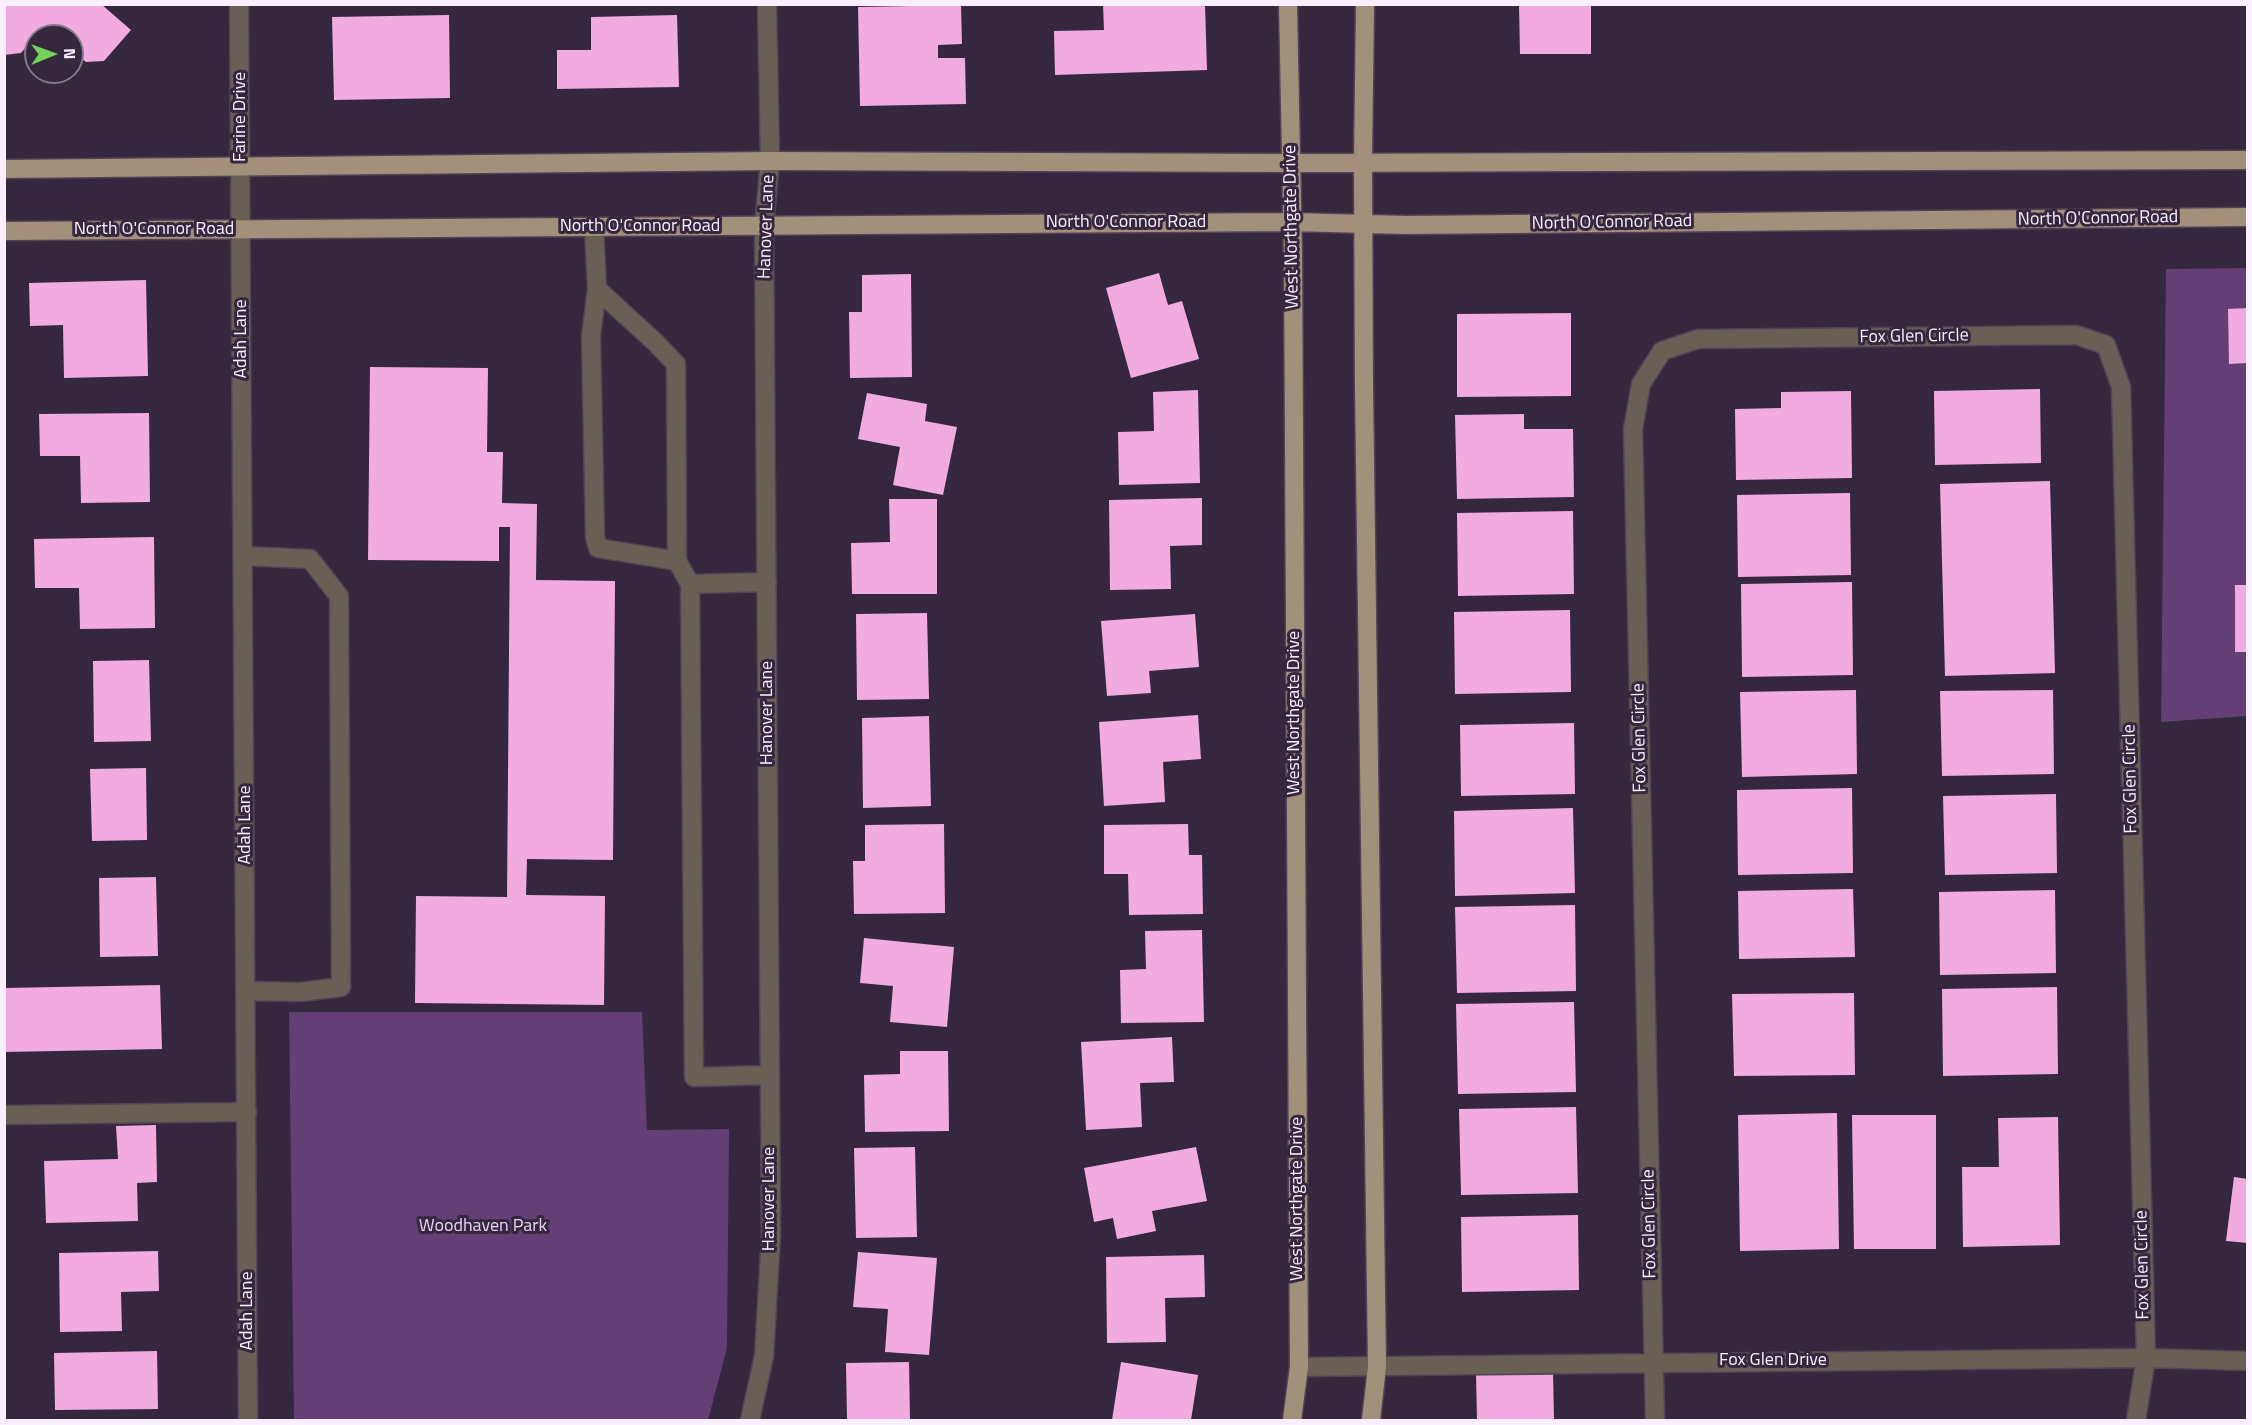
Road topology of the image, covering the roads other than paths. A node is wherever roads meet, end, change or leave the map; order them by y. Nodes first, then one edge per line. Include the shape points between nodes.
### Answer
1 (240, 4) edge
2 (767, 4) edge
3 (1288, 4) edge
4 (1365, 4) edge
5 (2247, 160) edge
6 (770, 161) junction
7 (1363, 162) junction
8 (1291, 163) junction
9 (241, 165) junction
10 (4, 169) edge
11 (2247, 217) edge
12 (1292, 222) junction
13 (1365, 225) junction
14 (764, 226) junction
15 (594, 227) junction
16 (242, 229) junction
17 (4, 231) edge
18 (597, 289) junction
19 (243, 556) junction
20 (677, 561) junction
21 (767, 582) junction
22 (690, 584) junction
23 (246, 991) junction
24 (770, 1075) junction
25 (247, 1112) junction
26 (4, 1114) edge
27 (2146, 1358) junction
28 (2247, 1361) edge
29 (1653, 1362) junction
30 (1299, 1367) junction
31 (1377, 1367) junction
32 (248, 1420) edge
33 (750, 1420) edge
34 (1292, 1420) edge
35 (1371, 1420) edge
36 (1654, 1420) edge
37 (2136, 1420) edge

1 - 9 street, Farine Drive
2 - 6 street, Hanover Lane
3 - 8 main road, West Northgate Drive
4 - 7 main road
5 - 7 main road
6 - 8 main road
6 - 9 main road
6 - 14 street, Hanover Lane
7 - 8 main road
7 - 13 main road
8 - 12 main road, West Northgate Drive
9 - 10 main road
9 - 16 street, Farine Drive
11 - 13 main road, North O'Connor Road
12 - 13 main road, North O'Connor Road
12 - 14 main road, North O'Connor Road
12 - 30 main road, West Northgate Drive
13 - 31 main road
14 - 15 main road, North O'Connor Road
14 - 21 street, Hanover Lane
15 - 16 main road, North O'Connor Road
15 - 18 street
16 - 17 main road, North O'Connor Road
16 - 19 street, Adah Lane
18 - 20 street via 676,364
18 - 20 street via 591,336 598,549
19 - 23 street, Adah Lane
19 - 23 street via 310,559 339,596 341,987 300,992
20 - 22 street
21 - 22 street
21 - 24 street, Hanover Lane
22 - 24 street via 694,1077
23 - 25 street, Adah Lane
24 - 33 street, Hanover Lane via 771,1235 765,1345
25 - 26 street
25 - 32 street, Adah Lane
27 - 28 street, Fox Glen Drive
27 - 29 street, Fox Glen Drive
27 - 29 street, Fox Glen Circle via 2121,387 2106,345 2076,335 1698,339 1662,351 1641,384 1633,429
27 - 37 street, Fox Glen Circle
29 - 31 street, Fox Glen Drive
29 - 36 street
30 - 31 street, Fox Glen Drive
30 - 34 main road, West Northgate Drive
31 - 35 main road

